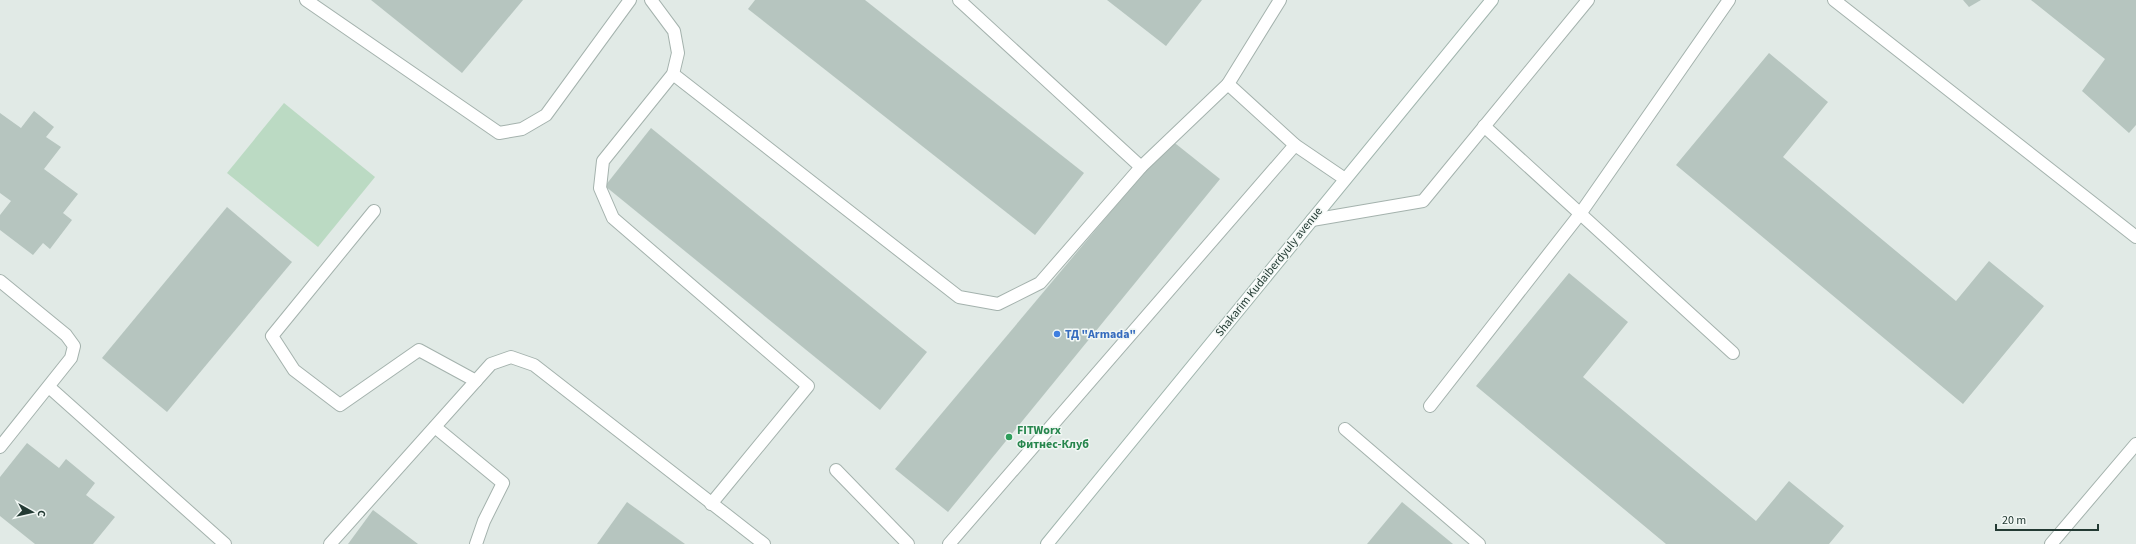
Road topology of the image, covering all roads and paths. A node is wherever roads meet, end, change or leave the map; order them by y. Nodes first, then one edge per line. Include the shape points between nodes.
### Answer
1 (306, 0) edge
2 (630, 0) edge
3 (651, 0) edge
4 (959, 0) edge
5 (1280, 0) edge
6 (1492, 0) edge
7 (1588, 0) edge
8 (1729, 0) edge
9 (1834, 0) edge
10 (673, 74) junction
11 (1228, 84) junction
12 (1484, 126) junction
13 (1295, 145) junction
14 (1141, 167) junction
15 (1345, 179) junction
16 (374, 211) dead end
17 (1580, 214) junction
18 (1312, 220) junction
19 (2136, 237) edge
20 (0, 281) edge
21 (1733, 353) dead end
22 (476, 381) junction
23 (49, 387) junction
24 (1430, 406) dead end
25 (435, 427) junction
26 (1345, 429) dead end
27 (2136, 444) edge
28 (0, 447) edge
29 (836, 470) dead end
30 (711, 504) junction
31 (225, 544) edge
32 (330, 544) edge
33 (476, 544) edge
34 (764, 544) edge
35 (908, 544) edge
36 (949, 544) edge
37 (1047, 544) edge
38 (1479, 544) edge
39 (2051, 544) edge

1 - 2 main road via 499,134 522,129 546,115
3 - 10 main road via 674,31 678,53
4 - 14 main road
5 - 11 main road
6 - 15 main road, Shakarim Kudaiberdyuly avenue
7 - 12 main road
8 - 17 main road
9 - 19 main road
10 - 14 main road via 959,297 998,304 1040,283
10 - 30 main road via 603,161 600,188 613,218 808,386
11 - 13 main road
11 - 14 main road
12 - 17 main road
12 - 18 main road via 1423,201
13 - 15 main road
13 - 36 main road
15 - 18 main road, Shakarim Kudaiberdyuly avenue
16 - 22 main road via 272,336 294,370 340,405 419,350
17 - 21 main road
17 - 24 main road
18 - 37 main road, Shakarim Kudaiberdyuly avenue
20 - 23 main road via 66,335 74,346 71,358
22 - 25 main road
22 - 30 main road via 491,364 511,357 534,365
23 - 28 main road
23 - 31 main road
25 - 32 main road
25 - 33 main road via 503,483
26 - 38 main road
27 - 39 main road
29 - 35 main road
30 - 34 main road

